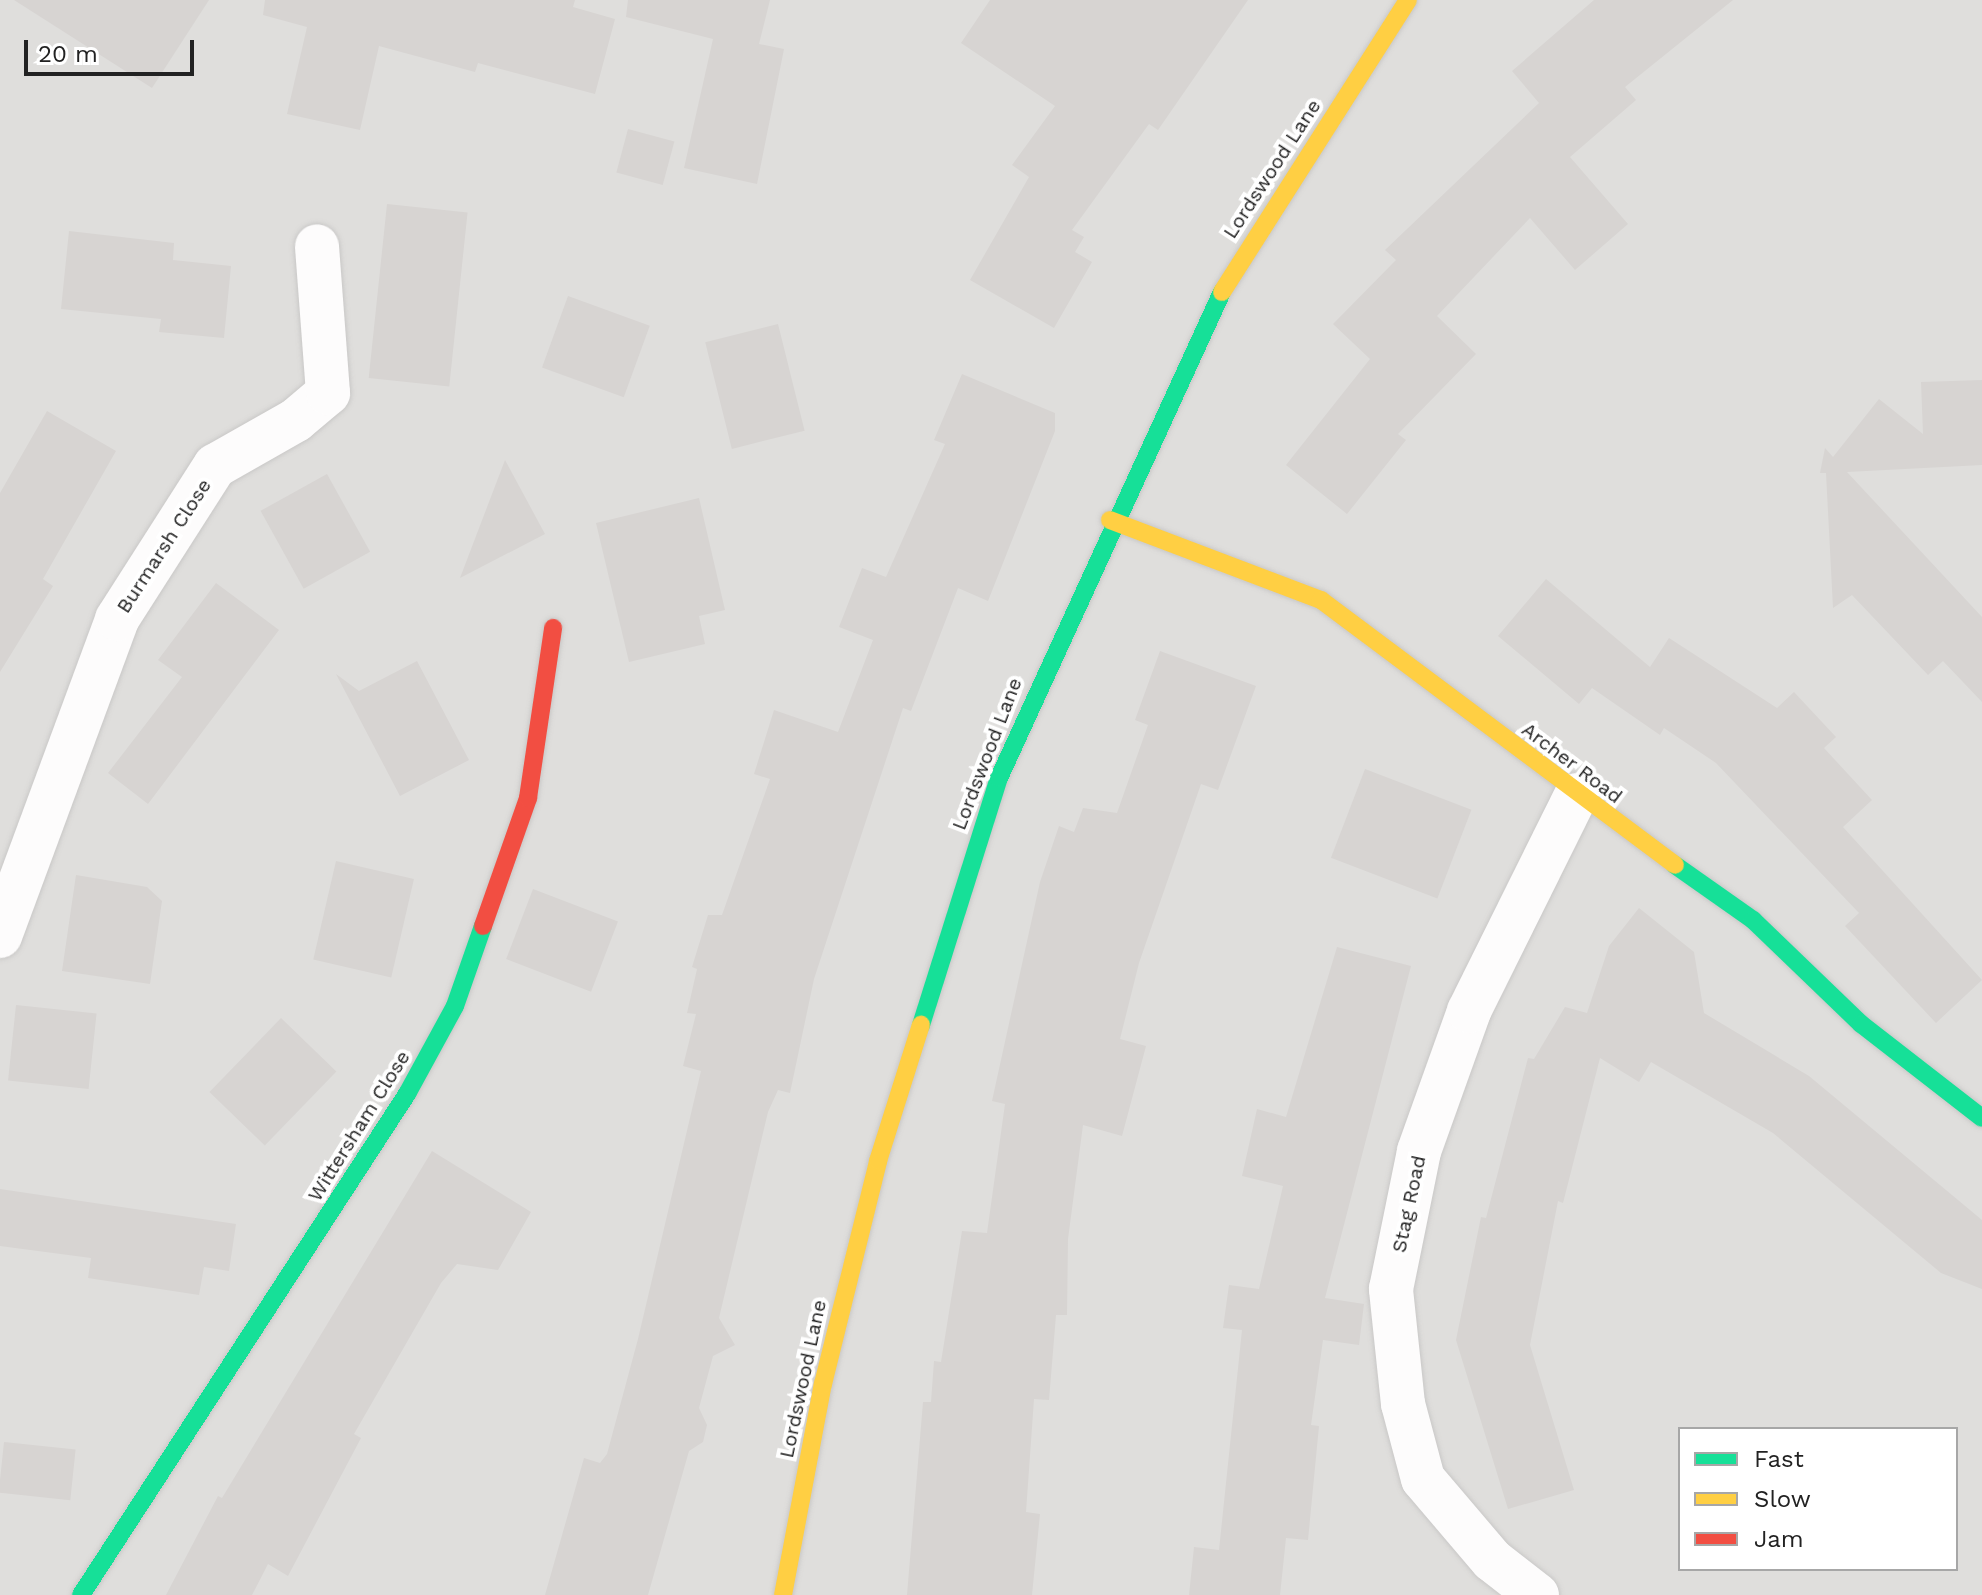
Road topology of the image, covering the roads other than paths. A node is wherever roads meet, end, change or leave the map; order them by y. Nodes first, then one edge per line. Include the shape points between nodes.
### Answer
1 (1408, 0) edge
2 (317, 246) dead end
3 (1110, 520) junction
4 (553, 628) dead end
5 (1576, 795) junction
6 (0, 936) edge
7 (1977, 1105) edge
8 (81, 1595) edge
9 (783, 1595) edge
10 (1537, 1595) edge

1 - 3 street, Lordswood Lane via 1260,225 1200,331
2 - 6 street, Burmarsh Close via 328,393 296,420 215,466 117,619
3 - 5 street, Archer Road via 1321,600
3 - 9 street, Lordswood Lane via 999,778 924,1000 837,1323
4 - 8 street, Wittersham Close via 528,798 455,1006 407,1094
5 - 7 street, Archer Road via 1753,920 1861,1024
5 - 10 street, Stag Road via 1469,1011 1419,1151 1391,1289 1403,1404 1423,1479 1492,1560

